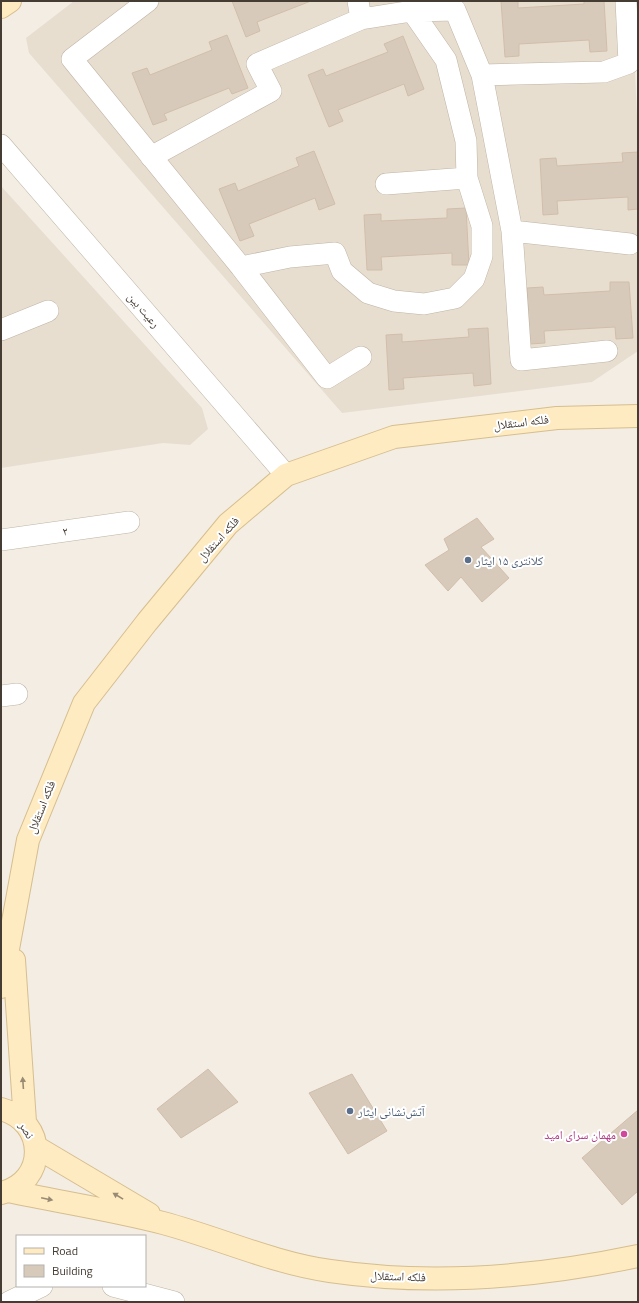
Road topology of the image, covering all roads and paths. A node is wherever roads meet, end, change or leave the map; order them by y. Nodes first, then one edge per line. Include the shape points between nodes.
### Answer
1 (10, 1) edge
2 (148, 1) edge
3 (626, 1) edge
4 (1, 7) edge
5 (360, 10) edge
6 (412, 11) junction
7 (482, 75) junction
8 (1, 145) edge
9 (151, 158) junction
10 (467, 178) junction
11 (386, 184) dead end
12 (512, 232) junction
13 (630, 244) dead end
14 (241, 266) junction
15 (48, 311) dead end
16 (1, 330) edge
17 (607, 351) dead end
18 (361, 357) dead end
19 (638, 416) edge
20 (286, 475) junction
21 (129, 522) dead end
22 (1, 540) edge
23 (12, 933) junction
24 (1, 987) edge
25 (1, 1109) edge
26 (25, 1122) junction
27 (36, 1147) junction
28 (5, 1192) edge
29 (163, 1223) junction
30 (638, 1256) edge
31 (40, 1287) edge
32 (117, 1287) edge
33 (9, 1302) edge
34 (174, 1302) edge

1 - 4 main road
2 - 9 street via 72,59
3 - 7 street via 629,63 604,72
5 - 6 street
5 - 9 street via 257,64 271,91
6 - 7 street via 455,10
6 - 10 street via 446,60 466,141
7 - 12 street
8 - 20 street, رعیت بین
9 - 14 street
10 - 11 street
10 - 14 street via 482,226 482,256 474,279 455,298 424,304 394,301 368,293 342,272 335,253
12 - 13 street
12 - 17 street via 521,360
14 - 18 street via 327,378
15 - 16 street
19 - 20 main road, فلکه استقلال via 557,418 394,437
20 - 23 main road, فلکه استقلال via 228,524 84,703 28,840
21 - 22 street, ۲
23 - 24 main road
26 -> 23 main road
25 - 26 main road, نصر via 15,1114
26 - 27 main road, نصر via 33,1134
27 - 28 main road, نصر via 35,1161 30,1174 21,1184
29 -> 27 main road
28 -> 29 main road
29 - 30 main road, فلکه استقلال via 248,1252 330,1271 392,1278 479,1278 586,1267
31 - 33 street
32 - 34 street

